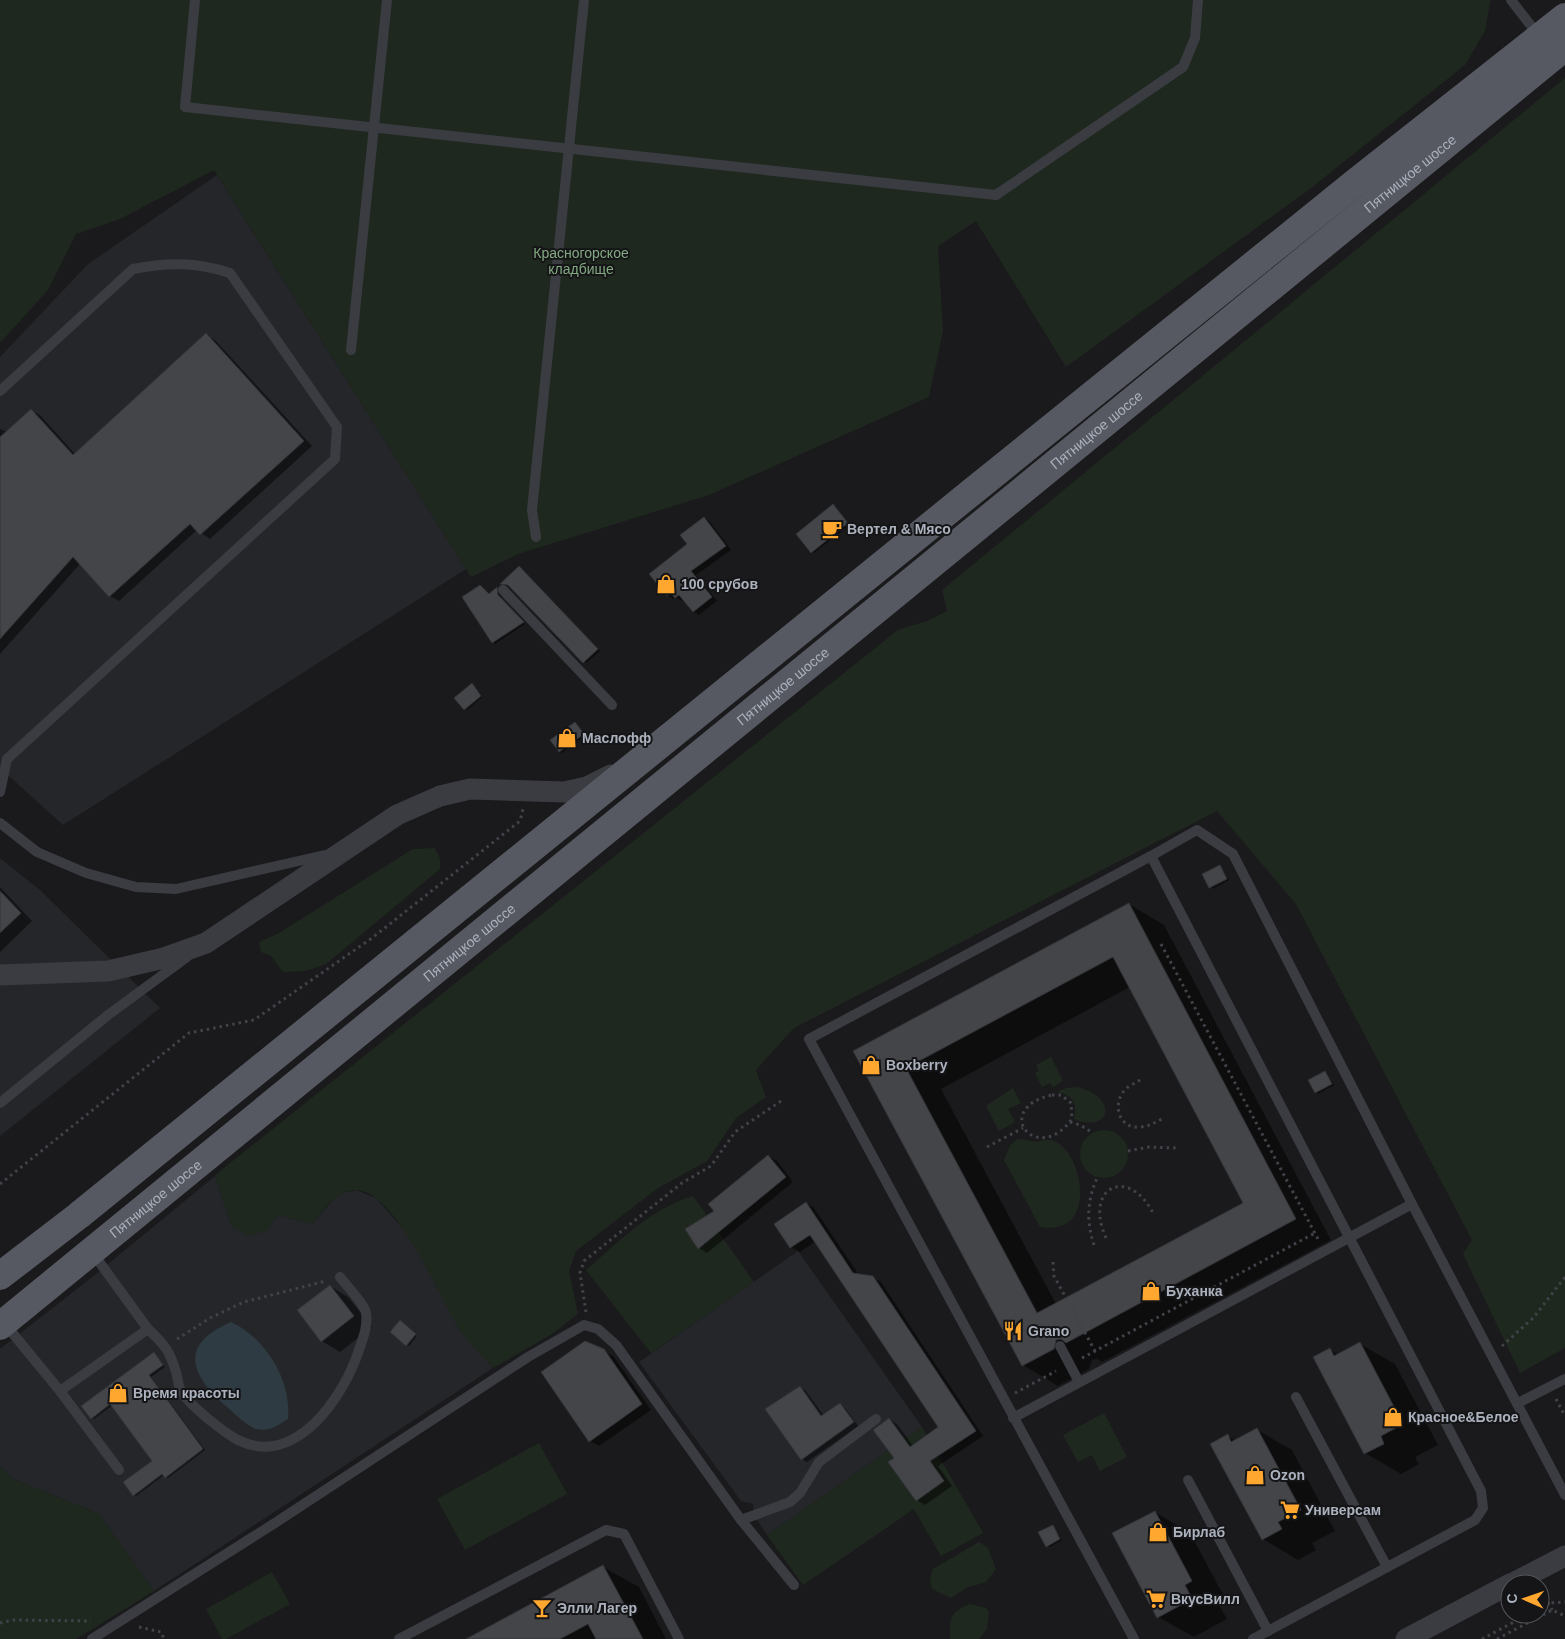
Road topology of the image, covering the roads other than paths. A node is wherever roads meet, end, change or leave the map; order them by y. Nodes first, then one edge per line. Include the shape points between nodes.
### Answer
1 (195, 0) edge
2 (387, 0) edge
3 (584, 0) edge
4 (1198, 0) edge
5 (1511, 0) edge
6 (1565, 17) edge
7 (1539, 37) junction
8 (1565, 47) edge
9 (374, 128) junction
10 (569, 149) junction
11 (351, 350) dead end
12 (0, 391) edge
13 (536, 537) dead end
14 (503, 590) dead end
15 (612, 705) dead end
16 (672, 737) junction
17 (0, 792) edge
18 (0, 823) edge
19 (340, 852) junction
20 (1151, 856) junction
21 (206, 943) junction
22 (0, 974) edge
23 (0, 1103) edge
24 (1412, 1204) junction
25 (1349, 1237) junction
26 (92, 1252) junction
27 (0, 1276) edge
28 (340, 1277) road end
29 (2, 1325) edge
30 (148, 1329) junction
31 (1060, 1346) dead end
32 (1565, 1379) edge
33 (1079, 1382) junction
34 (60, 1391) junction
35 (1296, 1397) dead end
36 (1518, 1403) junction
37 (1013, 1418) junction
38 (876, 1419) dead end
39 (119, 1470) dead end
40 (1188, 1480) dead end
41 (1565, 1495) edge
42 (741, 1520) junction
43 (1565, 1556) edge
44 (1387, 1567) junction
45 (1530, 1574) edge
46 (794, 1585) dead end
47 (1500, 1589) edge
48 (1268, 1631) junction
49 (92, 1639) edge
50 (399, 1639) edge
51 (679, 1639) edge
52 (1134, 1639) edge
53 (1253, 1639) edge
54 (1406, 1639) edge

1 - 9 lane via 185,107
2 - 9 lane
3 - 10 lane
4 - 10 lane via 1195,38 1183,67 996,195
5 - 7 lane
6 - 7 main road, Пятницкое шоссе
7 - 16 main road, Пятницкое шоссе
8 - 26 main road, Пятницкое шоссе
9 - 10 lane
9 - 11 lane
10 - 13 lane via 532,510
12 - 17 lane via 134,269 162,263 207,265 230,273 337,427 336,459 7,759
14 - 15 lane
16 - 19 street via 586,788 564,792 470,789 440,796 397,815
16 - 27 main road, Пятницкое шоссе
18 - 19 lane via 37,852 86,873 136,887 176,889
19 - 21 street
20 - 24 lane via 1197,830 1233,854
20 - 25 lane
20 - 37 lane via 809,1039
21 - 22 street via 164,958 108,971
21 - 23 lane via 108,1015
24 - 25 lane
24 - 36 lane
25 - 33 lane
25 - 44 lane via 1481,1491 1483,1508 1475,1520
26 - 29 main road, Пятницкое шоссе
26 - 30 lane
28 - 30 lane via 366,1311 366,1329 353,1367 319,1421 274,1446 258,1447 238,1440 210,1421 181,1391 166,1346
29 - 34 lane
30 - 34 lane
31 - 33 lane
32 - 36 lane
33 - 37 lane
34 - 39 lane
35 - 44 lane
36 - 41 lane
37 - 52 lane
38 - 42 lane via 819,1462 800,1493 790,1502
40 - 48 lane
42 - 46 lane
42 - 49 lane via 616,1345 598,1329 584,1325 528,1357
43 - 45 street
44 - 48 lane
47 - 54 street
48 - 53 lane
50 - 51 lane via 606,1530 624,1534

